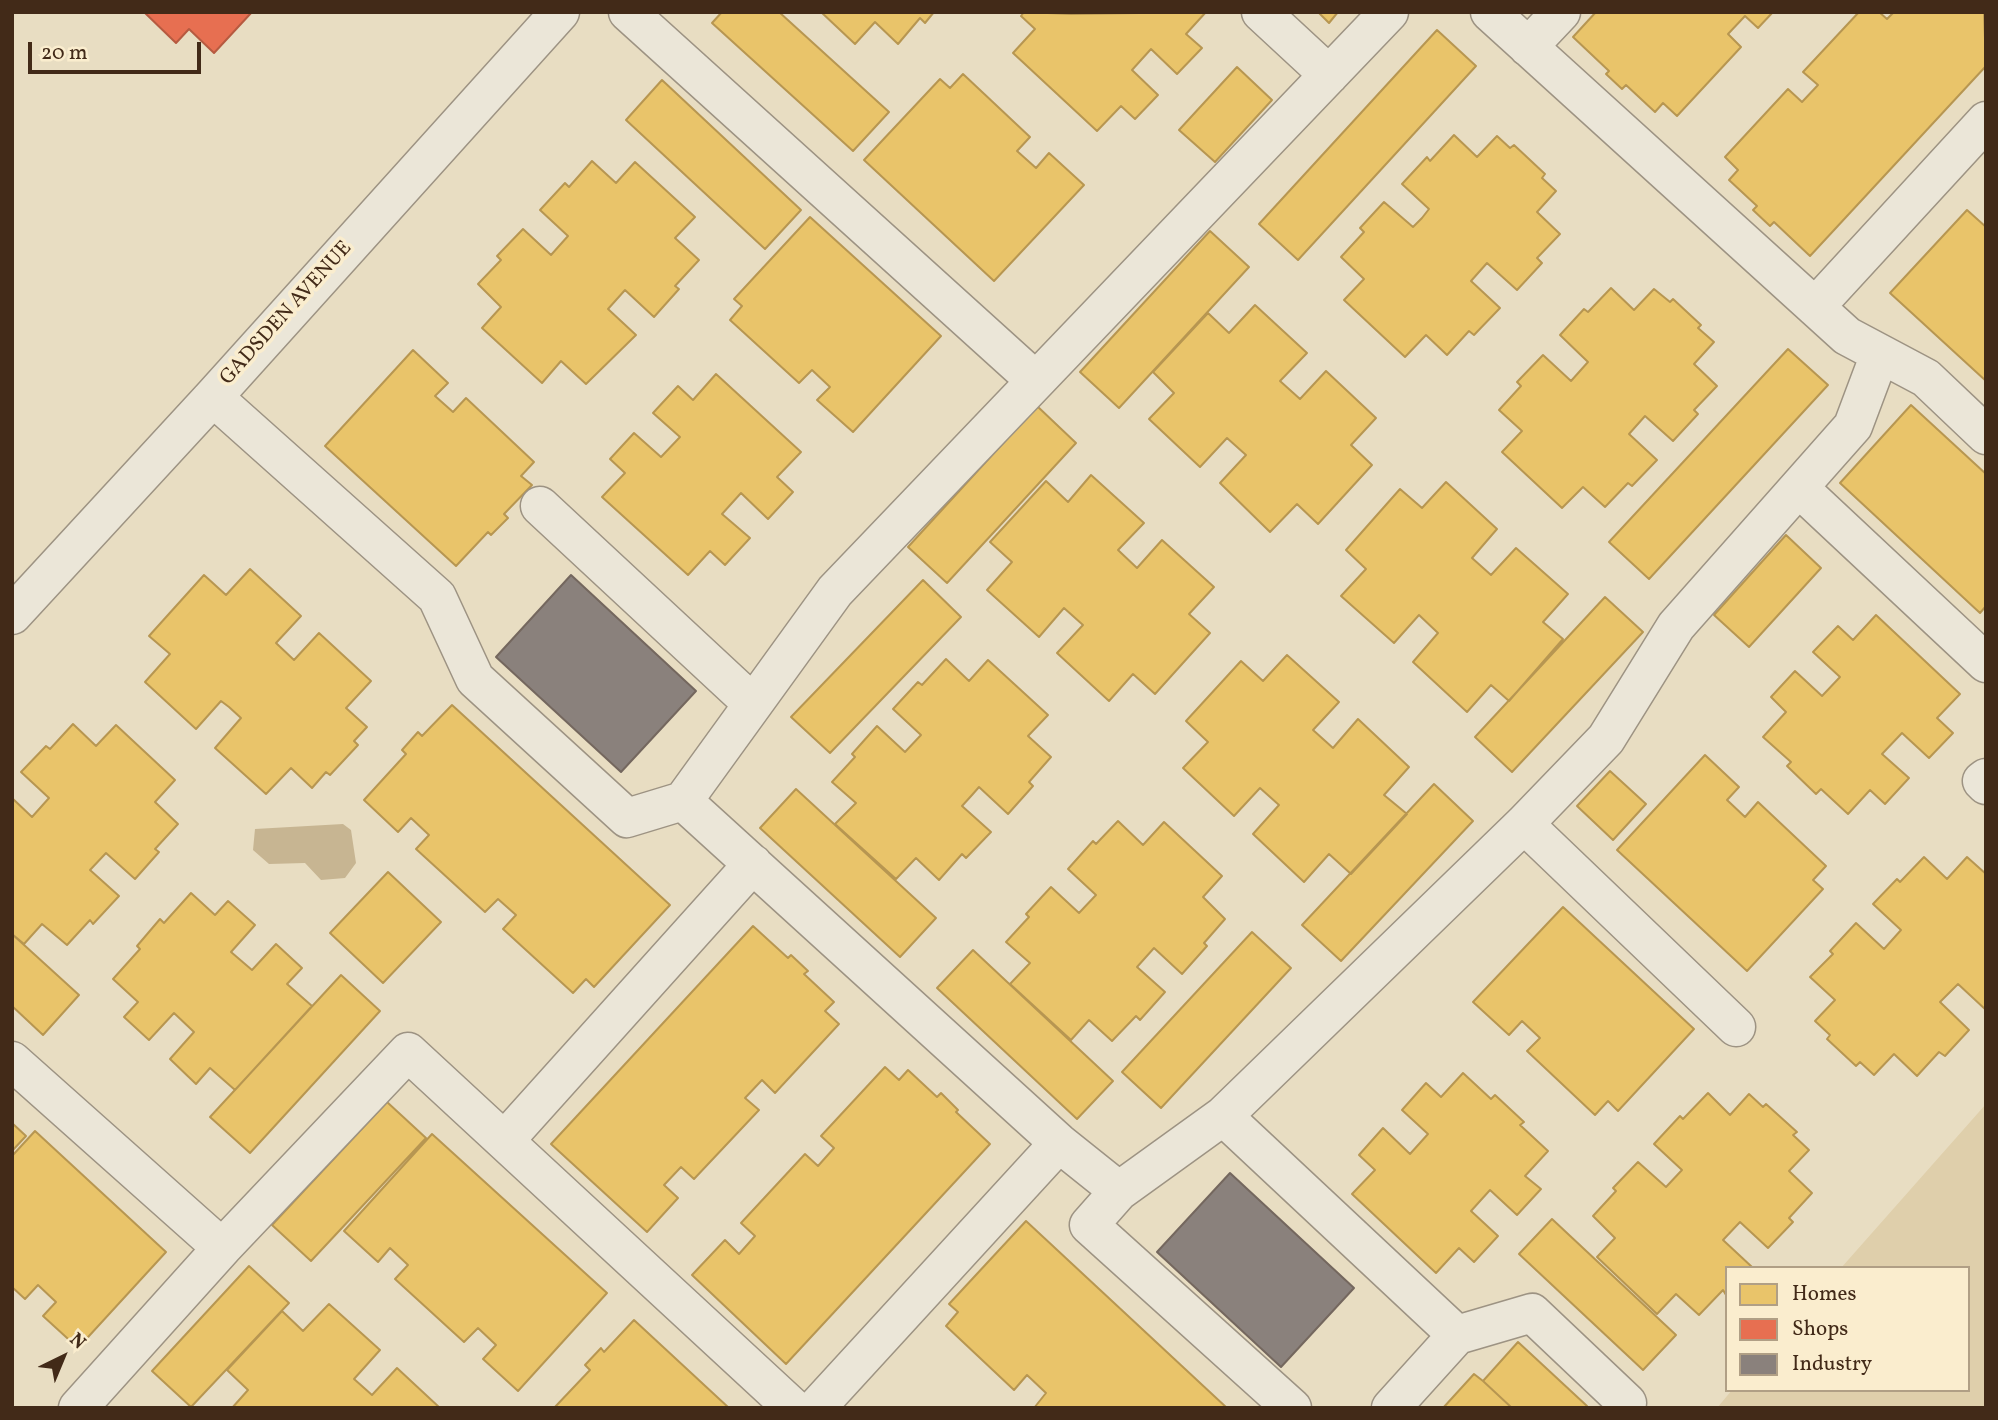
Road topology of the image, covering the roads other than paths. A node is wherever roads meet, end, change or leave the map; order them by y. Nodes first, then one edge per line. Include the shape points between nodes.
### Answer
1 (560, 12) edge
2 (628, 12) edge
3 (1261, 12) edge
4 (1389, 12) edge
5 (1490, 12) edge
6 (1561, 12) edge
7 (1528, 47) junction
8 (1329, 75) junction
9 (1986, 121) edge
10 (1815, 307) junction
11 (1880, 354) junction
12 (1036, 381) junction
13 (213, 397) junction
14 (1986, 435) edge
15 (1798, 488) junction
16 (540, 506) dead end
17 (12, 615) edge
18 (1986, 663) edge
19 (753, 704) junction
20 (1986, 778) edge
21 (1986, 785) edge
22 (683, 801) junction
23 (1524, 824) junction
24 (753, 864) junction
25 (1736, 1027) dead end
26 (12, 1060) edge
27 (1223, 1116) junction
28 (505, 1140) junction
29 (1059, 1143) junction
30 (1119, 1191) junction
31 (222, 1248) junction
32 (1457, 1335) junction
33 (1627, 1403) dead end
34 (78, 1408) edge
35 (793, 1408) edge
36 (816, 1408) edge
37 (1292, 1408) edge
38 (1391, 1408) edge

1 - 13 street, GADSDEN AVENUE
2 - 12 street
3 - 8 street
4 - 8 street
5 - 7 street
6 - 7 street
7 - 10 street
8 - 12 street
9 - 10 street
10 - 11 street via 1847,336
11 - 14 street via 1926,378
11 - 15 street via 1853,426
12 - 19 street via 835,591
13 - 17 street, GADSDEN AVENUE
13 - 22 street via 437,597 475,679 627,818
15 - 18 street
15 - 23 street via 1676,626 1605,739
16 - 19 street
19 - 22 street
20 - 21 street via 1982,781
22 - 24 street
23 - 25 street
23 - 27 street
24 - 28 street
24 - 29 street
26 - 31 street
27 - 30 street
27 - 32 street
28 - 31 street via 408,1052
28 - 35 street
29 - 30 street
29 - 36 street
30 - 37 street via 1089,1225
31 - 34 street
32 - 33 street via 1532,1313
32 - 38 street

